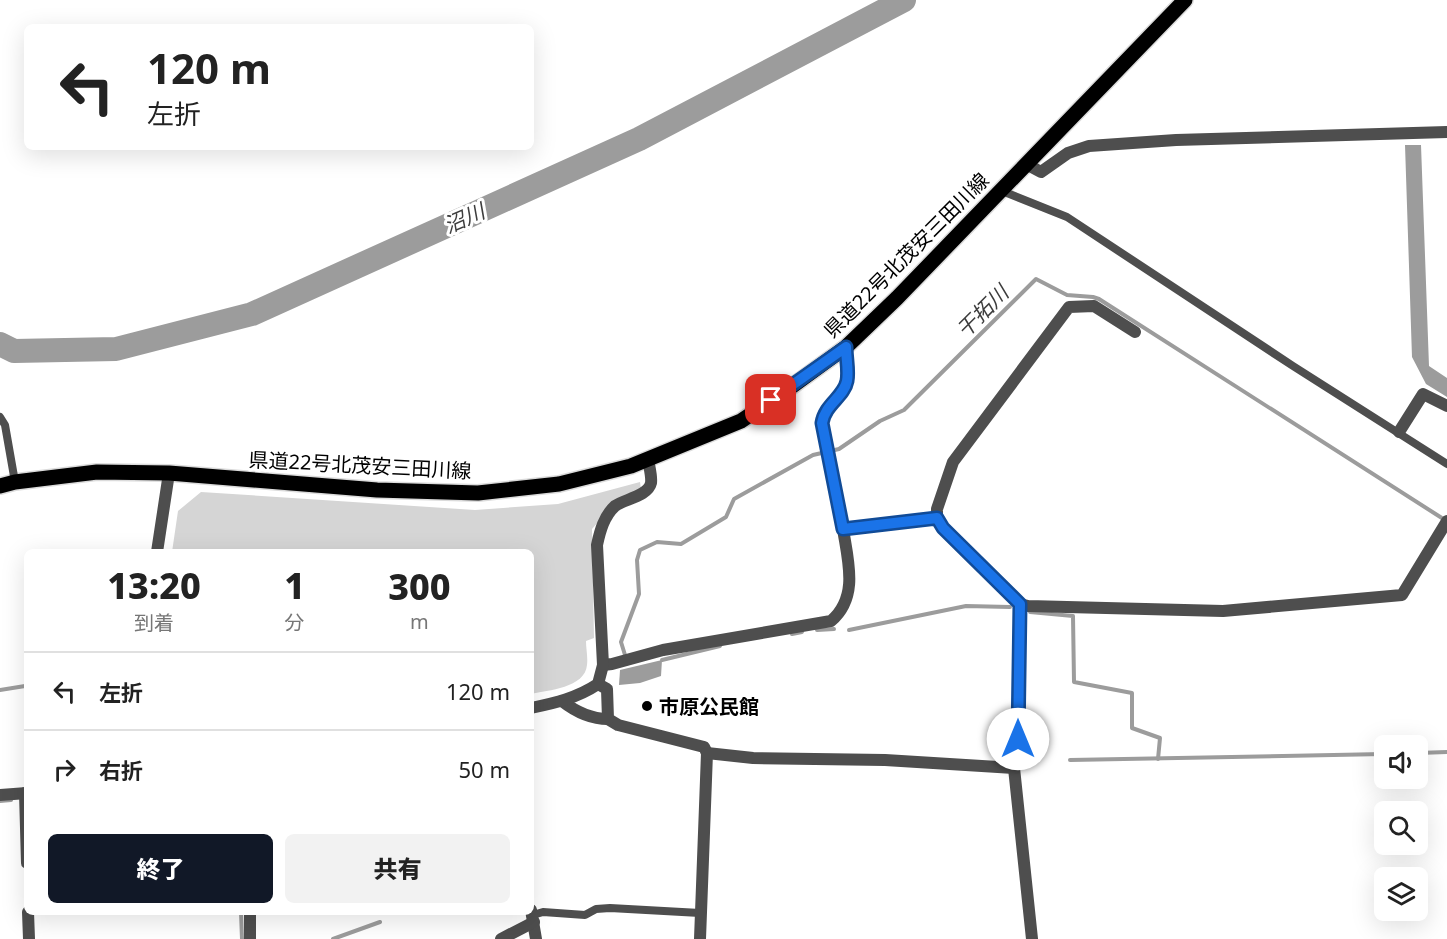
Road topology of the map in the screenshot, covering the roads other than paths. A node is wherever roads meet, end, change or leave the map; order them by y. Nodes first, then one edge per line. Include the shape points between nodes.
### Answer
1 (1185, 0) edge
2 (1447, 132) edge
3 (1026, 164) junction
4 (1002, 191) junction
5 (1135, 332) dead end
6 (846, 347) junction
7 (1447, 406) edge
8 (0, 417) edge
9 (1399, 432) junction
10 (648, 459) junction
11 (1447, 464) edge
12 (169, 473) junction
13 (7, 484) edge
14 (937, 518) junction
15 (1445, 528) edge
16 (843, 529) junction
17 (157, 549) edge
18 (1020, 604) junction
19 (603, 664) junction
20 (598, 684) junction
21 (562, 701) junction
22 (534, 707) edge
23 (608, 719) junction
24 (707, 753) junction
25 (1014, 768) junction
26 (24, 793) edge
27 (0, 795) edge
28 (700, 913) junction
29 (28, 915) edge
30 (249, 915) edge
31 (533, 915) edge
32 (534, 915) edge
33 (29, 939) edge
34 (250, 939) edge
35 (501, 939) edge
36 (536, 939) edge
37 (700, 939) edge
38 (1032, 939) edge

1 - 3 main road, 県道22号北茂安三田川線
2 - 3 street via 1089,146 1068,153 1041,172
3 - 4 main road, 県道22号北茂安三田川線
4 - 6 main road, 県道22号北茂安三田川線
4 - 9 lane via 1067,217
5 - 14 street via 1094,306 1069,307 953,462
6 - 10 main road, 県道22号北茂安三田川線 via 741,421
6 - 16 street via 847,381 824,412 822,423
7 - 9 street via 1423,394
8 - 13 lane via 5,425
9 - 11 lane
10 - 12 main road, 県道22号北茂安三田川線 via 559,484 478,493 377,490
10 - 19 street via 651,483 647,490 616,506 605,519 597,545
12 - 13 main road, 県道22号北茂安三田川線 via 97,472
12 - 17 street
14 - 16 street
14 - 18 street
15 - 18 street via 1402,595 1223,611
16 - 19 street via 849,592 831,621
18 - 25 street
19 - 20 street
20 - 21 street
20 - 23 street via 608,689
21 - 22 street
21 - 23 street via 576,712
23 - 24 street via 704,747
24 - 25 street
24 - 28 street
25 - 38 street
26 - 27 street
28 - 32 lane via 610,908 585,915
28 - 37 street
29 - 33 street
30 - 34 street
31 - 35 street
31 - 36 street

